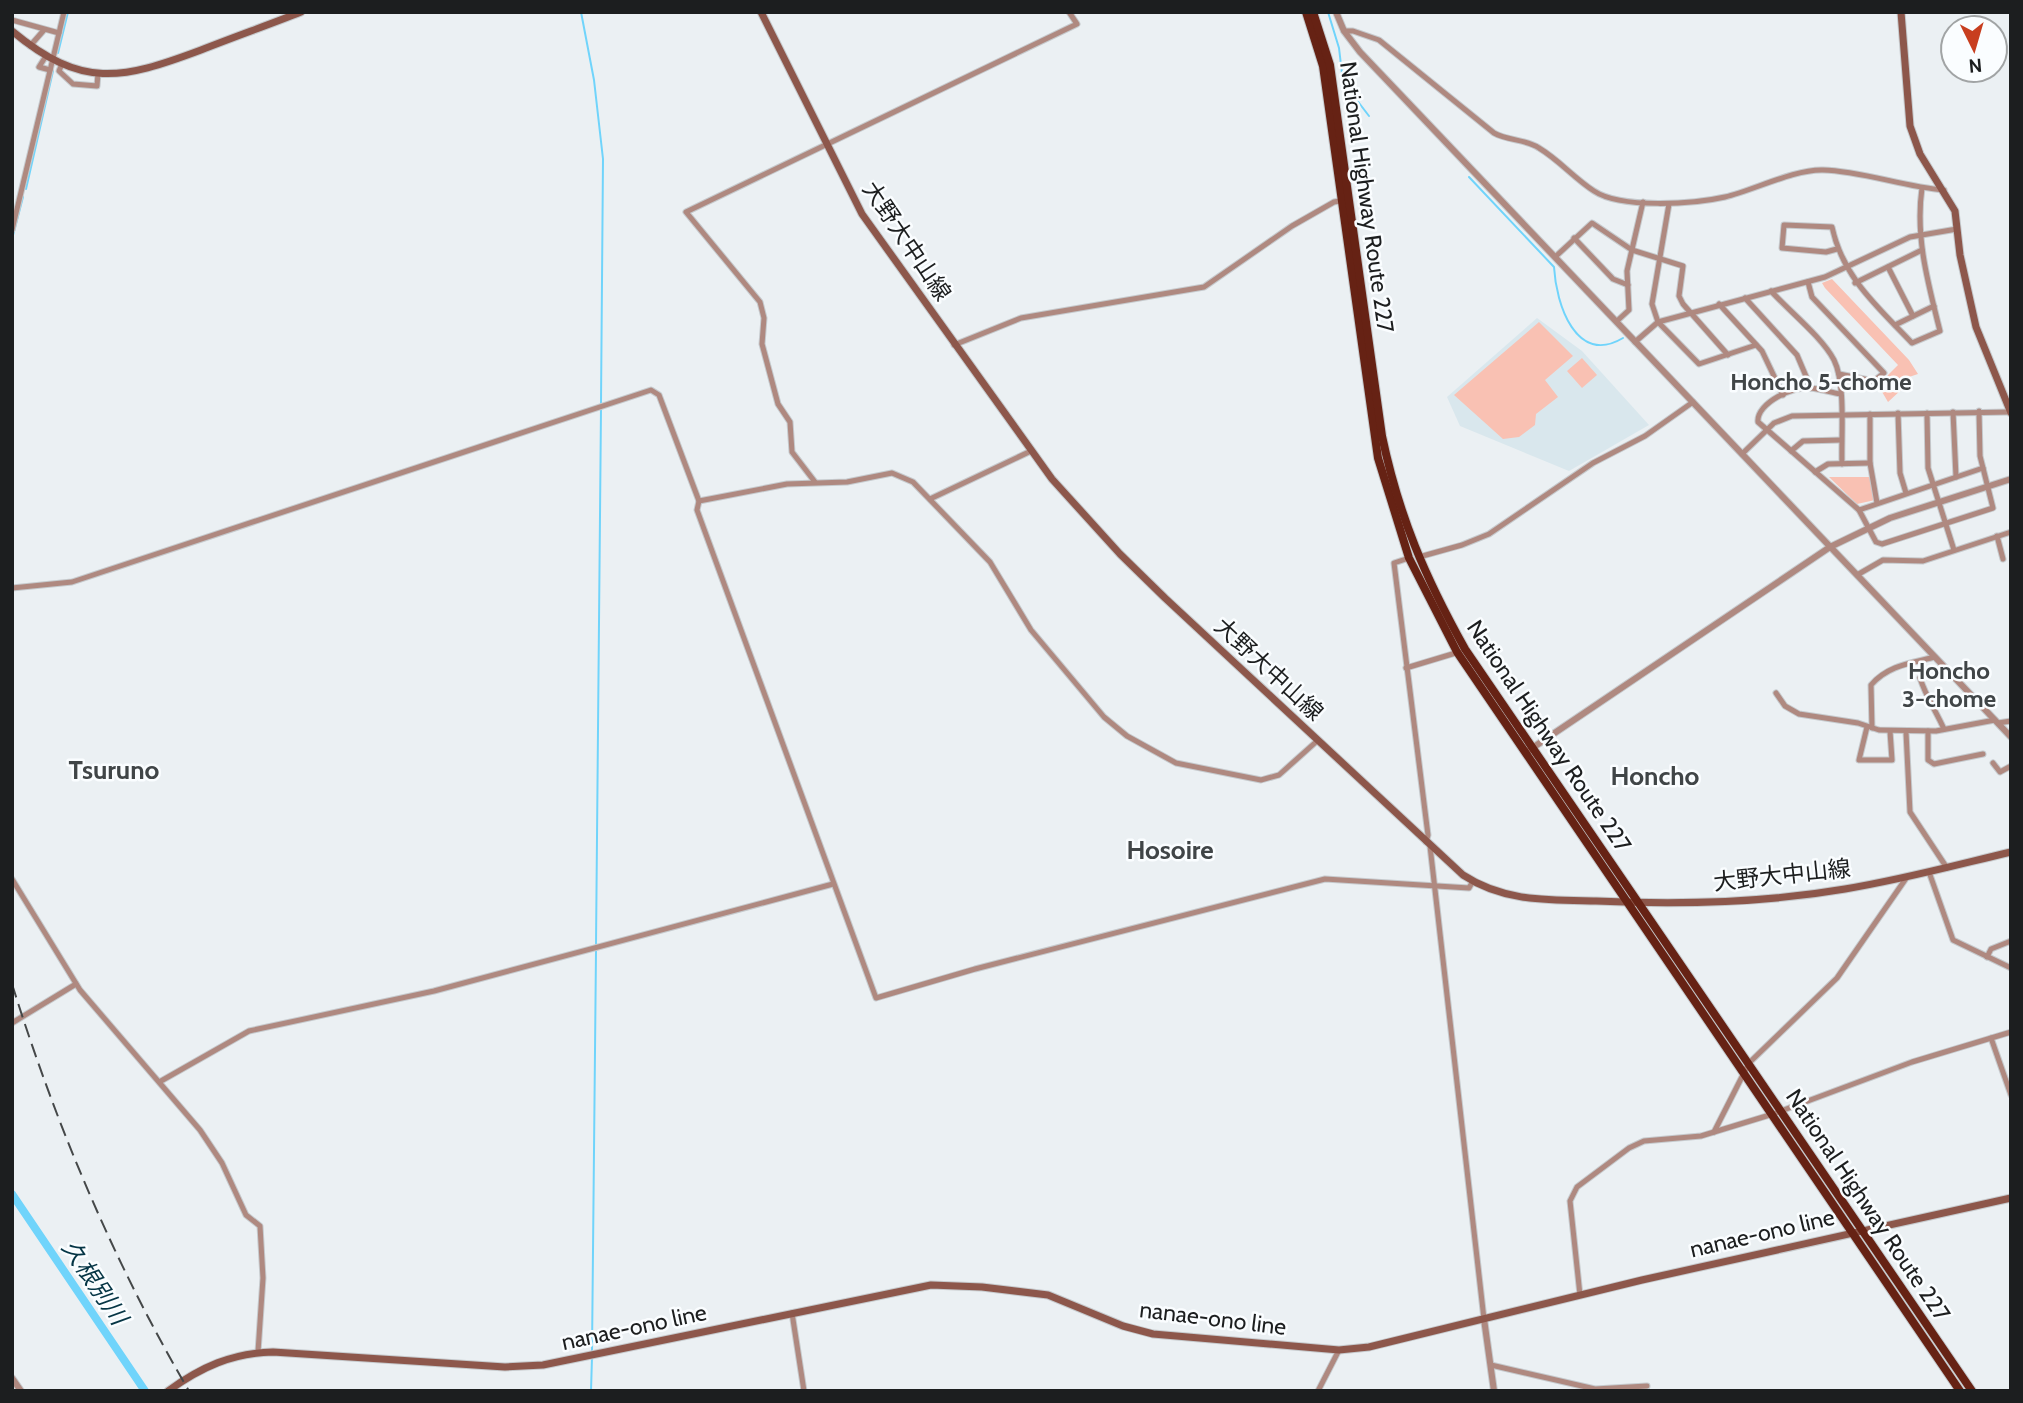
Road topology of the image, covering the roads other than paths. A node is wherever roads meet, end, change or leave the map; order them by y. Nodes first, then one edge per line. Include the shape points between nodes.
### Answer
1 (64, 12) edge
2 (301, 12) edge
3 (761, 12) edge
4 (1069, 12) edge
5 (1306, 12) edge
6 (1313, 12) edge
7 (1335, 12) edge
8 (1901, 12) edge
9 (12, 20) edge
10 (44, 30) junction
11 (12, 31) edge
12 (1344, 31) junction
13 (59, 33) junction
14 (30, 46) junction
15 (49, 58) junction
16 (62, 64) junction
17 (50, 70) junction
18 (98, 74) junction
19 (825, 144) junction
20 (1922, 188) junction
21 (1944, 190) junction
22 (1345, 200) junction
23 (1643, 202) junction
24 (1668, 204) junction
25 (1957, 229) junction
26 (12, 230) edge
27 (1920, 234) junction
28 (1574, 239) junction
29 (1837, 248) junction
30 (1632, 250) junction
31 (1922, 250) junction
32 (1555, 257) junction
33 (1658, 257) junction
34 (1846, 267) junction
35 (1888, 267) junction
36 (1808, 282) junction
37 (1855, 283) junction
38 (1628, 285) junction
39 (1771, 291) junction
40 (1745, 298) junction
41 (1719, 304) junction
42 (1934, 306) junction
43 (1688, 313) junction
44 (1913, 316) junction
45 (1617, 321) junction
46 (1658, 321) junction
47 (1895, 325) junction
48 (1635, 342) junction
49 (954, 345) junction
50 (1756, 345) junction
51 (1728, 355) junction
52 (1839, 374) junction
53 (1811, 388) junction
54 (1840, 394) junction
55 (1783, 396) junction
56 (1693, 402) junction
57 (1979, 411) junction
58 (1953, 412) junction
59 (2011, 412) edge
60 (1898, 413) junction
61 (1927, 413) junction
62 (1870, 414) junction
63 (1841, 415) junction
64 (1767, 430) junction
65 (1841, 440) junction
66 (1791, 450) junction
67 (1031, 451) junction
68 (1742, 454) junction
69 (1870, 463) junction
70 (1842, 464) junction
71 (1983, 468) junction
72 (1815, 472) junction
73 (1956, 477) junction
74 (2011, 479) edge
75 (816, 482) junction
76 (1933, 485) junction
77 (1988, 486) junction
78 (1906, 493) junction
79 (930, 499) junction
80 (699, 501) junction
81 (1877, 503) junction
82 (1939, 503) junction
83 (1859, 510) junction
84 (1946, 523) junction
85 (1867, 528) junction
86 (2011, 532) edge
87 (1997, 536) junction
88 (1830, 547) junction
89 (1954, 550) junction
90 (1413, 558) junction
91 (2003, 559) dead end
92 (1857, 575) junction
93 (12, 588) edge
94 (1461, 651) junction
95 (1935, 657) junction
96 (1406, 668) junction
97 (1920, 678) dead end
98 (1776, 693) dead end
99 (2011, 720) edge
100 (1996, 722) junction
101 (1869, 727) junction
102 (1944, 729) junction
103 (1891, 731) junction
104 (1928, 731) junction
105 (1906, 732) junction
106 (2011, 737) edge
107 (1317, 741) junction
108 (1528, 750) junction
109 (1983, 754) dead end
110 (1993, 763) dead end
111 (2011, 766) edge
112 (1428, 844) junction
113 (2011, 852) edge
114 (1947, 868) junction
115 (1929, 872) junction
116 (1908, 877) junction
117 (12, 879) edge
118 (1473, 881) junction
119 (833, 884) junction
120 (1434, 884) junction
121 (1633, 903) junction
122 (2011, 941) edge
123 (1987, 957) junction
124 (2011, 968) edge
125 (76, 984) junction
126 (12, 1023) edge
127 (2011, 1032) edge
128 (1991, 1038) junction
129 (1746, 1067) junction
130 (161, 1081) junction
131 (2011, 1095) edge
132 (1777, 1113) junction
133 (1714, 1132) junction
134 (2011, 1198) edge
135 (1857, 1232) junction
136 (1580, 1296) junction
137 (792, 1313) junction
138 (1484, 1319) junction
139 (1339, 1350) junction
140 (258, 1352) junction
141 (1491, 1365) junction
142 (12, 1378) edge
143 (1647, 1386) dead end
144 (21, 1391) edge
145 (168, 1391) edge
146 (804, 1391) edge
147 (1318, 1391) edge
148 (1494, 1391) edge
149 (1960, 1391) edge
150 (1972, 1391) edge

1 - 13 street
2 - 18 main road via 147,69
3 - 19 main road, 大野大中山線
4 - 19 street via 1077,24
5 - 22 highway, National Highway Route 227 via 1323,66
6 - 22 highway, National Highway Route 227 via 1330,65
7 - 12 street
8 - 21 main road via 1910,126 1920,153
9 - 10 street
10 - 13 street
10 - 14 street
11 - 14 main road
12 - 23 street via 1379,40 1494,132 1541,149 1598,193
12 - 32 street
13 - 15 street
14 - 15 main road
15 - 16 main road
15 - 17 street
15 - 17 street via 39,67
16 - 18 main road
16 - 18 street via 59,71 73,84 97,86
17 - 26 street
19 - 49 main road, 大野大中山線 via 862,214
19 - 75 street via 686,212 760,302 762,344 778,404 790,422 792,452
20 - 21 street
20 - 24 street via 1820,169 1711,200
20 - 27 street
21 - 25 main road via 1955,211
22 - 49 street via 1292,226 1203,287 1021,318
22 - 90 highway, National Highway Route 227 via 1378,458
23 - 24 street
23 - 30 street
24 - 33 street
25 - 27 street
25 - 59 main road via 1976,327
27 - 31 street
27 - 34 street
28 - 30 street via 1592,223
28 - 32 street
28 - 38 street via 1613,279
29 - 29 street via 1832,227 1784,225 1782,248 1826,252
29 - 34 street
30 - 33 street
30 - 38 street
31 - 35 street
31 - 42 street
32 - 45 street
33 - 43 street via 1683,266 1679,296
33 - 46 street via 1652,304
34 - 36 street
34 - 37 street
35 - 37 street
35 - 44 street
36 - 39 street
36 - 52 street via 1812,297 1884,373 1874,382
37 - 47 street
38 - 45 street via 1629,310
39 - 40 street
39 - 52 street via 1828,351
40 - 41 street
40 - 53 street via 1797,355
41 - 43 street
41 - 50 street
42 - 44 street
42 - 47 street via 1940,331 1912,343
43 - 46 street
43 - 51 street
44 - 47 street
45 - 48 street
46 - 48 street
46 - 51 street via 1699,364
48 - 56 street
49 - 67 main road, 大野大中山線
50 - 51 street
50 - 55 street
52 - 54 street
53 - 54 street
53 - 55 street
54 - 63 street
55 - 64 street via 1760,409 1758,422
56 - 68 street
56 - 90 street via 1489,534
57 - 58 street
57 - 59 street
57 - 71 street
58 - 61 street
58 - 73 street
60 - 61 street
60 - 62 street
60 - 78 street via 1900,473
61 - 76 street via 1928,468
62 - 63 street
62 - 69 street
63 - 64 street via 1792,416
63 - 65 street
64 - 66 street
64 - 68 street
65 - 66 street via 1803,441
65 - 70 street
66 - 72 street
67 - 79 street
67 - 107 main road, 大野大中山線 via 1120,554
68 - 88 street
69 - 70 street
69 - 81 street
70 - 72 street via 1828,464
71 - 73 street
71 - 77 street
72 - 83 street
73 - 76 street
74 - 77 street
75 - 79 street via 848,482 892,473 913,482
75 - 80 street
76 - 78 street
76 - 82 street
77 - 82 street
77 - 84 street via 1993,508
78 - 81 street
79 - 107 street via 990,562 1031,630 1104,717 1127,736 1176,763 1261,780 1279,775
80 - 93 street via 656,391 646,391 72,582
80 - 119 street via 697,510
81 - 83 street
82 - 84 street
82 - 85 street
83 - 85 street
84 - 85 street via 1882,544
84 - 89 street
85 - 88 street
86 - 87 street
87 - 89 street
87 - 91 street
88 - 92 street
88 - 108 street
89 - 92 street via 1923,561 1882,559
90 - 94 highway, National Highway Route 227
90 - 96 street via 1394,564
92 - 95 street
94 - 96 street
94 - 108 highway, National Highway Route 227
95 - 100 street
95 - 101 street via 1892,668 1877,678 1871,685
96 - 112 street
97 - 102 street via 1928,704
98 - 101 street via 1798,714
99 - 100 street
100 - 102 street
100 - 106 street
101 - 103 street
101 - 103 street via 1859,760 1892,760
102 - 104 street
103 - 105 street
104 - 105 street
104 - 109 street via 1928,760 1934,764
105 - 114 street via 1910,812
107 - 112 main road, 大野大中山線
108 - 121 highway, National Highway Route 227
110 - 111 street via 2000,772
112 - 118 main road, 大野大中山線
112 - 120 street
113 - 114 main road, 大野大中山線
114 - 115 main road, 大野大中山線
115 - 116 main road, 大野大中山線
115 - 123 street via 1953,940
116 - 121 main road, 大野大中山線 via 1783,897
116 - 129 street via 1837,978
117 - 125 street
118 - 120 street via 1469,888
118 - 121 main road, 大野大中山線 via 1517,897
119 - 120 street via 876,999 1325,879
119 - 130 street via 434,991 249,1031
120 - 138 street
121 - 129 highway, National Highway Route 227
122 - 123 street via 1991,948
123 - 124 street
125 - 126 street
125 - 130 street via 111,1030
127 - 128 street
128 - 131 street
128 - 132 street
129 - 132 highway, National Highway Route 227
129 - 133 street
130 - 140 street via 215,1151 244,1211 260,1226 263,1278
132 - 133 street
132 - 135 highway, National Highway Route 227
133 - 136 street via 1638,1143 1577,1187 1570,1202
134 - 135 main road, nanae-ono line
135 - 136 main road, nanae-ono line
135 - 149 highway, National Highway Route 227
135 - 150 highway, National Highway Route 227
136 - 138 main road, nanae-ono line
137 - 139 main road, nanae-ono line via 948,1284 1048,1295 1153,1334
137 - 140 main road, nanae-ono line via 543,1365 505,1367
137 - 146 street
138 - 139 main road, nanae-ono line
138 - 141 street
139 - 147 street
140 - 145 main road, nanae-ono line via 211,1364
141 - 143 street via 1595,1389
141 - 148 street
142 - 144 street

